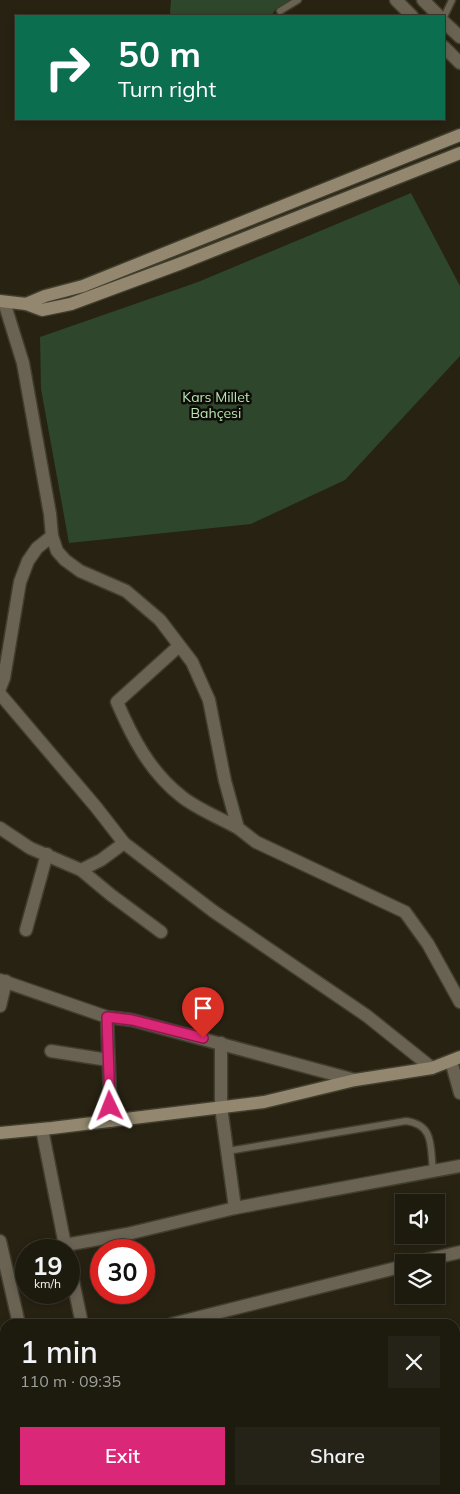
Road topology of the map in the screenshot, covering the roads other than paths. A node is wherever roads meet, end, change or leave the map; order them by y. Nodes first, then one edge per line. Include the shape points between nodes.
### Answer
1 (298, 0) edge
2 (396, 0) edge
3 (423, 0) edge
4 (452, 0) edge
5 (280, 11) dead end
6 (411, 15) edge
7 (438, 15) edge
8 (445, 15) edge
9 (445, 23) edge
10 (460, 37) edge
11 (445, 49) edge
12 (460, 63) edge
13 (460, 135) edge
14 (460, 153) edge
15 (2, 301) edge
16 (26, 304) junction
17 (52, 536) junction
18 (179, 646) junction
19 (0, 688) edge
20 (0, 694) edge
21 (0, 828) edge
22 (238, 828) junction
23 (124, 843) junction
24 (47, 854) junction
25 (81, 870) junction
26 (26, 930) dead end
27 (161, 932) dead end
28 (3, 981) edge
29 (460, 1002) edge
30 (0, 1006) edge
31 (107, 1017) junction
32 (221, 1043) junction
33 (51, 1051) dead end
34 (455, 1059) edge
35 (108, 1060) junction
36 (432, 1068) junction
37 (355, 1080) junction
38 (460, 1093) edge
39 (222, 1107) junction
40 (111, 1121) junction
41 (42, 1129) junction
42 (0, 1133) edge
43 (228, 1151) junction
44 (460, 1166) edge
45 (433, 1171) junction
46 (236, 1208) junction
47 (64, 1239) edge
48 (0, 1241) edge
49 (80, 1244) edge
50 (460, 1252) edge
51 (445, 1255) edge
52 (395, 1268) edge
53 (78, 1304) edge
54 (18, 1319) edge
55 (81, 1319) edge
56 (192, 1319) edge

1 - 5 lane
2 - 6 street
3 - 7 street
4 - 8 lane
9 - 10 street
11 - 12 street
13 - 16 street via 83,286
14 - 16 street via 89,298 42,310
15 - 16 street
15 - 17 street via 23,363
17 - 18 street via 57,551 65,560 80,571 126,591 160,620
17 - 19 street via 37,548 20,582
18 - 22 street via 192,662 208,700
18 - 22 street via 117,702 134,739 156,772 181,796
20 - 23 street
21 - 24 street via 30,848
22 - 29 street via 256,842 405,912 428,944
23 - 25 street
23 - 36 street via 213,911 367,1016
24 - 25 street
24 - 26 street
25 - 27 street
28 - 30 street
28 - 31 street
31 - 32 street via 132,1020
31 - 35 street
32 - 37 street
32 - 39 street
33 - 35 street
34 - 36 street
34 - 38 street
35 - 40 street
36 - 37 street
37 - 39 street via 264,1102
39 - 40 street
39 - 43 street
40 - 41 street
41 - 42 street
41 - 47 street
43 - 45 lane via 406,1121 423,1126 429,1134
43 - 46 street
44 - 45 street
45 - 46 street
46 - 49 street
48 - 54 street
50 - 51 street
52 - 56 street
53 - 55 street

